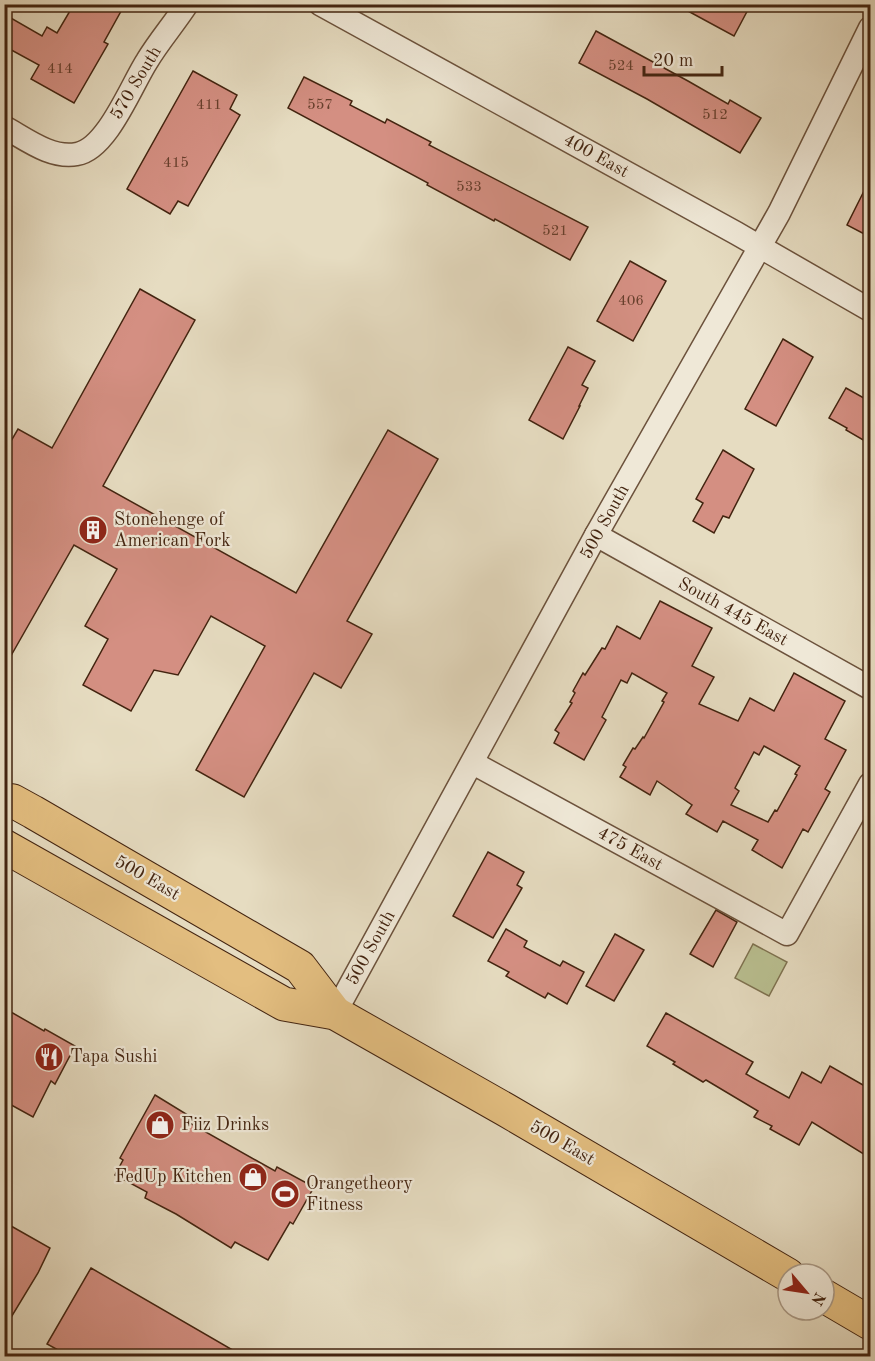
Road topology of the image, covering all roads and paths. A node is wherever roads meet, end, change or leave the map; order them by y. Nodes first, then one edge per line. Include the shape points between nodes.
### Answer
1 (187, 4) edge
2 (320, 4) edge
3 (870, 28) edge
4 (4, 128) edge
5 (760, 247) junction
6 (870, 310) edge
7 (596, 535) junction
8 (870, 688) edge
9 (473, 763) junction
10 (870, 784) edge
11 (4, 800) edge
12 (4, 846) edge
13 (335, 1013) junction
14 (776, 1268) edge
15 (836, 1303) edge
16 (870, 1323) edge

1 - 4 street, 570 South via 96,144 78,154 61,154
2 - 5 street, 400 East
3 - 5 street, 500 South
5 - 6 street, 400 East
5 - 7 street, 500 South
7 - 8 street, South 445 East
7 - 9 street, 500 South
9 - 10 street, 475 East via 787,934
9 - 13 street, 500 South
11 - 13 main road, 500 East via 14,801 300,967
12 - 13 main road, 500 East via 284,1004
13 - 14 main road, 500 East
15 - 16 main road

